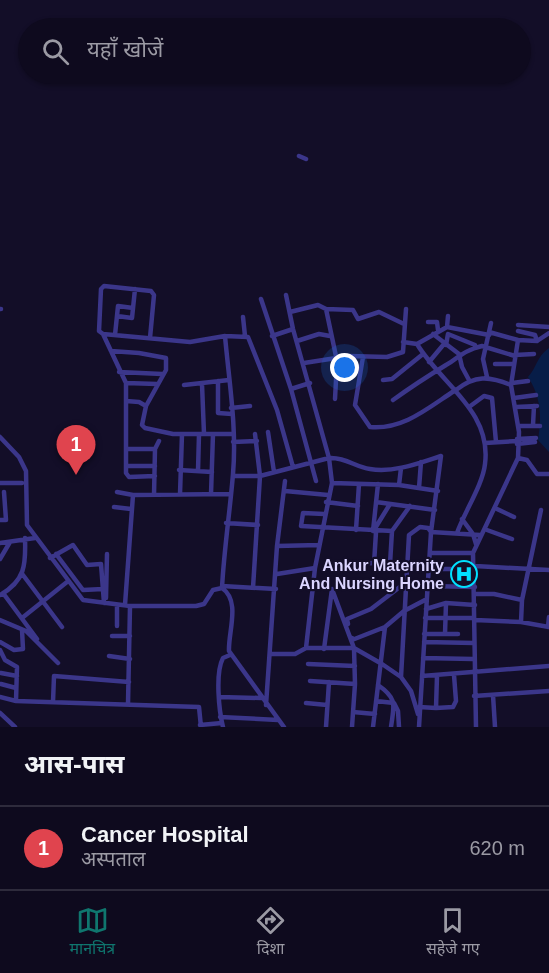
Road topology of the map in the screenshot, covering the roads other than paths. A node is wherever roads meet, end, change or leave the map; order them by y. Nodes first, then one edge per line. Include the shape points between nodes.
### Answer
1 (299, 156) dead end
2 (306, 159) dead end
3 (135, 289) junction
4 (286, 295) dead end
5 (261, 298) dead end
6 (132, 308) junction
7 (326, 309) junction
8 (406, 309) dead end
9 (290, 312) junction
10 (117, 316) junction
11 (448, 316) dead end
12 (243, 317) dead end
13 (428, 322) dead end
14 (491, 323) dead end
15 (405, 324) junction
16 (518, 325) dead end
17 (447, 327) junction
18 (549, 327) edge
19 (293, 329) junction
20 (438, 330) junction
21 (518, 331) dead end
22 (549, 333) edge
23 (103, 334) junction
24 (433, 334) junction
25 (489, 334) junction
26 (115, 335) junction
27 (225, 336) junction
28 (245, 336) junction
29 (272, 336) junction
30 (330, 336) junction
31 (150, 338) junction
32 (518, 340) junction
33 (297, 341) junction
34 (537, 341) junction
35 (403, 342) junction
36 (417, 344) junction
37 (445, 344) junction
38 (486, 347) junction
39 (475, 348) junction
40 (111, 351) junction
41 (423, 354) junction
42 (459, 354) junction
43 (534, 354) dead end
44 (515, 355) junction
45 (363, 357) junction
46 (336, 358) junction
47 (429, 362) junction
48 (304, 363) junction
49 (495, 364) dead end
50 (513, 364) junction
51 (435, 370) junction
52 (120, 372) junction
53 (162, 374) junction
54 (487, 377) junction
55 (229, 380) junction
56 (382, 380) dead end
57 (469, 380) junction
58 (218, 381) junction
59 (528, 381) dead end
60 (126, 383) junction
61 (310, 383) junction
62 (157, 384) junction
63 (202, 384) junction
64 (511, 384) junction
65 (184, 385) dead end
66 (291, 389) junction
67 (455, 390) junction
68 (536, 395) dead end
69 (514, 398) junction
70 (335, 399) dead end
71 (393, 399) dead end
72 (126, 401) junction
73 (146, 406) junction
74 (250, 406) dead end
75 (469, 407) junction
76 (516, 407) junction
77 (231, 408) junction
78 (276, 410) junction
79 (270, 412) dead end
80 (232, 416) junction
81 (239, 417) dead end
82 (533, 425) junction
83 (518, 426) junction
84 (540, 426) dead end
85 (268, 432) dead end
86 (182, 434) junction
87 (201, 434) junction
88 (213, 434) junction
89 (233, 434) junction
90 (255, 434) dead end
91 (0, 437) edge
92 (536, 440) dead end
93 (159, 441) dead end
94 (233, 441) junction
95 (517, 441) junction
96 (496, 442) junction
97 (257, 443) junction
98 (485, 443) junction
99 (269, 444) junction
100 (126, 449) junction
101 (155, 449) junction
102 (329, 458) junction
103 (518, 458) junction
104 (311, 462) junction
105 (421, 462) junction
106 (126, 466) junction
107 (155, 466) junction
108 (293, 467) junction
109 (401, 468) junction
110 (179, 470) junction
111 (381, 470) junction
112 (198, 471) junction
113 (212, 472) junction
114 (274, 472) junction
115 (549, 474) edge
116 (155, 476) junction
117 (233, 476) junction
118 (260, 476) junction
119 (285, 481) dead end
120 (316, 481) dead end
121 (0, 483) edge
122 (22, 483) dead end
123 (332, 483) junction
124 (360, 484) junction
125 (379, 484) junction
126 (399, 485) junction
127 (419, 488) junction
128 (285, 491) junction
129 (438, 491) junction
130 (4, 492) dead end
131 (117, 492) dead end
132 (180, 494) junction
133 (211, 494) junction
134 (230, 494) junction
135 (133, 495) junction
136 (154, 495) junction
137 (328, 495) junction
138 (326, 502) junction
139 (376, 502) junction
140 (390, 504) junction
141 (358, 506) junction
142 (410, 506) junction
143 (114, 507) dead end
144 (131, 508) junction
145 (496, 508) junction
146 (3, 509) edge
147 (435, 510) junction
148 (541, 510) dead end
149 (324, 514) junction
150 (514, 517) dead end
151 (462, 519) junction
152 (0, 520) edge
153 (226, 523) junction
154 (258, 525) junction
155 (322, 525) junction
156 (356, 530) junction
157 (486, 530) junction
158 (392, 531) junction
159 (374, 532) junction
160 (431, 532) junction
161 (457, 533) junction
162 (473, 534) junction
163 (480, 535) junction
164 (25, 538) junction
165 (35, 538) junction
166 (512, 539) dead end
167 (10, 542) junction
168 (0, 543) edge
169 (318, 545) junction
170 (277, 546) junction
171 (477, 547) junction
172 (430, 553) junction
173 (473, 553) junction
174 (56, 554) junction
175 (107, 554) dead end
176 (50, 558) junction
177 (0, 559) edge
178 (366, 563) dead end
179 (374, 564) junction
180 (390, 564) junction
181 (408, 565) junction
182 (428, 567) junction
183 (475, 567) junction
184 (315, 568) junction
185 (528, 569) junction
186 (549, 570) edge
187 (277, 574) junction
188 (23, 575) junction
189 (67, 582) junction
190 (405, 582) junction
191 (427, 586) junction
192 (222, 587) junction
193 (475, 587) junction
194 (253, 588) junction
195 (103, 589) junction
196 (276, 589) junction
197 (1, 594) edge
198 (475, 594) junction
199 (425, 600) junction
200 (522, 600) junction
201 (43, 601) junction
202 (446, 603) junction
203 (104, 604) junction
204 (127, 605) junction
205 (475, 605) junction
206 (118, 606) junction
207 (426, 609) junction
208 (404, 611) junction
209 (549, 617) edge
210 (22, 618) junction
211 (425, 618) junction
212 (445, 618) junction
213 (459, 619) junction
214 (475, 619) junction
215 (0, 620) edge
216 (521, 622) junction
217 (117, 626) dead end
218 (62, 627) dead end
219 (385, 627) junction
220 (549, 627) edge
221 (21, 630) junction
222 (424, 633) junction
223 (445, 634) junction
224 (458, 634) junction
225 (112, 636) dead end
226 (130, 636) junction
227 (37, 639) dead end
228 (352, 640) junction
229 (0, 642) edge
230 (424, 642) junction
231 (458, 642) junction
232 (474, 643) junction
233 (306, 648) junction
234 (354, 648) junction
235 (324, 649) junction
236 (0, 650) edge
237 (270, 654) junction
238 (230, 655) junction
239 (109, 656) dead end
240 (423, 658) junction
241 (130, 659) junction
242 (473, 659) junction
243 (58, 663) dead end
244 (308, 664) dead end
245 (382, 664) junction
246 (355, 666) junction
247 (549, 666) edge
248 (1, 673) edge
249 (474, 673) junction
250 (454, 675) junction
251 (17, 676) junction
252 (422, 676) junction
253 (437, 676) junction
254 (401, 677) junction
255 (310, 681) dead end
256 (129, 682) junction
257 (329, 682) junction
258 (1, 684) edge
259 (355, 684) junction
260 (378, 685) junction
261 (16, 688) junction
262 (549, 691) edge
263 (493, 694) junction
264 (474, 696) junction
265 (0, 697) edge
266 (219, 697) junction
267 (261, 698) junction
268 (16, 701) junction
269 (375, 701) junction
270 (53, 702) junction
271 (394, 703) junction
272 (128, 704) junction
273 (306, 704) dead end
274 (266, 705) junction
275 (327, 705) junction
276 (419, 707) junction
277 (436, 708) junction
278 (353, 712) junction
279 (0, 713) edge
280 (375, 714) junction
281 (418, 714) junction
282 (243, 718) junction
283 (278, 720) junction
284 (222, 722) edge
285 (200, 726) edge
286 (15, 727) edge
287 (245, 727) edge
288 (284, 727) edge
289 (326, 727) edge
290 (352, 727) edge
291 (373, 727) edge
292 (391, 727) edge
293 (399, 727) edge
294 (418, 727) edge
295 (476, 727) edge
296 (495, 727) edge

1 - 2 street
3 - 6 street
3 - 23 street via 101,289 99,331
3 - 31 street via 154,295
4 - 9 street
5 - 29 street
6 - 10 street via 118,306
6 - 10 street via 132,318
7 - 9 street via 318,305
7 - 15 street via 352,310 358,319 378,312
7 - 30 street
8 - 15 street
9 - 19 street
10 - 26 street
11 - 17 street
12 - 28 street
13 - 20 street via 437,322
14 - 25 street
15 - 35 street
16 - 18 street
17 - 20 street
17 - 25 street
19 - 29 street
19 - 33 street
20 - 24 street
21 - 34 street via 536,335
22 - 34 street
23 - 26 street
23 - 40 street
24 - 36 street
24 - 37 street
25 - 32 street
25 - 38 street
26 - 31 street
27 - 28 street
27 - 31 street via 190,342
27 - 55 street
28 - 78 street via 250,339
29 - 66 street
30 - 33 street via 319,334
30 - 46 street
32 - 34 street
32 - 44 street
33 - 48 street
35 - 36 street
35 - 45 street via 403,352
36 - 41 street
37 - 39 street via 448,334 474,343
37 - 42 street
37 - 47 street
38 - 39 street
38 - 44 street
38 - 54 street via 483,359
39 - 42 street
40 - 52 street
40 - 53 street via 165,356 166,370
41 - 47 street
41 - 56 street via 392,379
42 - 51 street
42 - 57 street
43 - 44 street
44 - 50 street
45 - 46 street
45 - 67 street via 355,405 370,427 383,428 408,421
46 - 48 street
46 - 70 street
47 - 51 street
48 - 61 street
49 - 50 street
50 - 64 street
51 - 67 street
51 - 71 street
52 - 53 street
52 - 60 street
53 - 62 street
54 - 57 street
54 - 64 street
55 - 58 street
55 - 77 street
57 - 67 street
58 - 63 street
58 - 80 street via 218,413
59 - 64 street
60 - 62 street
60 - 72 street
61 - 66 street
61 - 102 street
62 - 73 street
63 - 65 street
63 - 87 street
64 - 69 street
66 - 104 street
67 - 75 street
68 - 69 street
69 - 76 street
72 - 73 street
72 - 100 street
73 - 86 street via 142,425
74 - 77 street
75 - 96 street via 484,396 492,398
75 - 98 street
76 - 82 street via 536,406
76 - 83 street
77 - 80 street
78 - 79 street
78 - 108 street
80 - 81 street
80 - 89 street
82 - 83 street
82 - 84 street
83 - 95 street
85 - 99 street
86 - 87 street
86 - 110 street
87 - 88 street
87 - 112 street
88 - 89 street
88 - 113 street
89 - 94 street
90 - 97 street
91 - 165 street via 26,471 26,521
92 - 95 street
93 - 101 street
94 - 97 street
94 - 117 street
95 - 96 street
95 - 103 street
96 - 98 street
97 - 99 street
97 - 118 street
98 - 151 street via 485,466
99 - 114 street
100 - 101 street
100 - 106 street
101 - 107 street
102 - 104 street
102 - 111 street via 340,457
102 - 123 street
103 - 115 street via 527,460 537,474
103 - 145 street
104 - 108 street
104 - 120 street
105 - 109 street
105 - 127 street
105 - 129 street via 441,456
106 - 107 street
106 - 116 street via 129,477
107 - 116 street
108 - 114 street
109 - 111 street
109 - 126 street
110 - 112 street
110 - 132 street
111 - 125 street
112 - 113 street
113 - 133 street
114 - 118 street
116 - 136 street
117 - 118 street
117 - 134 street
118 - 154 street
119 - 128 street
121 - 122 street
123 - 124 street
123 - 137 street
124 - 125 street
124 - 141 street
125 - 126 street
125 - 139 street
126 - 127 street
127 - 129 street
128 - 137 street
128 - 170 street
129 - 147 street
130 - 146 street
131 - 135 street
132 - 133 street
132 - 136 street
133 - 134 street
134 - 153 street
135 - 136 street
135 - 144 street
137 - 138 street
138 - 141 street
138 - 149 street
139 - 140 street
139 - 159 street
140 - 142 street
140 - 159 street
141 - 156 street
142 - 147 street
142 - 158 street
143 - 144 street
144 - 204 street
145 - 150 street
145 - 157 street
146 - 152 street via 6,520
147 - 160 street
148 - 185 street
149 - 155 street
149 - 155 street via 303,513 302,526
151 - 161 street
151 - 162 street
153 - 154 street
153 - 192 street
154 - 194 street
155 - 156 street
155 - 169 street
156 - 159 street
157 - 163 street
157 - 166 street
158 - 159 street
158 - 180 street
159 - 179 street
160 - 161 street
160 - 172 street
160 - 181 street via 420,527 409,535
161 - 162 street
162 - 163 street
162 - 171 street
163 - 171 street
164 - 165 street
164 - 167 street
164 - 188 street
165 - 176 street
167 - 168 street
167 - 177 street
169 - 170 street
169 - 184 street
170 - 187 street
171 - 173 street
172 - 173 street
172 - 182 street
173 - 183 street
174 - 176 street
174 - 195 street via 83,590
174 - 195 street via 73,545 87,565 101,564
175 - 203 street
176 - 189 street
178 - 179 street
179 - 180 street
180 - 181 street
181 - 182 street
181 - 190 street
182 - 183 street
182 - 191 street
183 - 185 street
183 - 193 street
184 - 187 street
184 - 233 street
185 - 186 street
185 - 200 street
187 - 196 street
188 - 197 street
188 - 201 street
189 - 201 street
189 - 203 street via 83,600
190 - 208 street
190 - 228 street via 371,609 346,620
191 - 193 street
191 - 199 street
192 - 194 street
192 - 204 street via 213,590 201,606
192 - 238 street via 232,612
193 - 198 street
194 - 196 street
195 - 203 street
196 - 237 street
197 - 210 street
198 - 200 street
198 - 205 street
199 - 207 street
199 - 208 street
200 - 216 street
201 - 210 street
201 - 218 street
202 - 205 street
202 - 207 street
202 - 212 street
203 - 206 street
204 - 206 street
204 - 226 street
205 - 214 street
206 - 217 street
207 - 211 street
208 - 219 street
208 - 254 street
209 - 220 street
210 - 227 street
211 - 212 street
211 - 222 street
212 - 213 street
212 - 223 street
213 - 214 street
213 - 224 street
214 - 216 street
214 - 232 street
215 - 221 street
216 - 220 street
219 - 228 street
219 - 245 street
221 - 229 street via 23,649 14,650
221 - 243 street
222 - 223 street
222 - 230 street
223 - 224 street
224 - 231 street
225 - 226 street
226 - 241 street
228 - 234 street
228 - 235 street via 331,589
230 - 231 street
230 - 240 street
231 - 232 street
232 - 242 street
233 - 235 street
233 - 237 street via 295,654
234 - 235 street
234 - 245 street
234 - 246 street
236 - 251 street via 4,660 17,667
237 - 274 street
238 - 266 street via 221,663
238 - 267 street
239 - 241 street
240 - 242 street
240 - 252 street
241 - 256 street
242 - 249 street
244 - 246 street
245 - 254 street
245 - 260 street
246 - 259 street
247 - 249 street
248 - 251 street
249 - 250 street
249 - 264 street
250 - 253 street
250 - 277 street via 453,707
251 - 261 street
252 - 253 street
252 - 276 street
253 - 277 street
254 - 281 street via 411,691
255 - 257 street
256 - 270 street via 54,676
256 - 272 street
257 - 259 street
257 - 275 street
258 - 261 street
259 - 278 street
260 - 269 street
260 - 271 street
261 - 268 street
262 - 263 street
263 - 264 street
263 - 296 street
264 - 295 street
265 - 268 street
266 - 267 street
266 - 284 street
267 - 274 street
268 - 270 street
269 - 271 street
269 - 280 street
270 - 272 street
271 - 292 street
271 - 293 street via 399,711
272 - 285 street via 199,707
273 - 275 street
274 - 283 street
275 - 289 street
276 - 277 street
276 - 281 street
278 - 280 street
278 - 290 street
279 - 286 street
280 - 291 street
281 - 294 street
282 - 283 street
282 - 284 street
282 - 287 street
283 - 288 street
284 - 285 street

